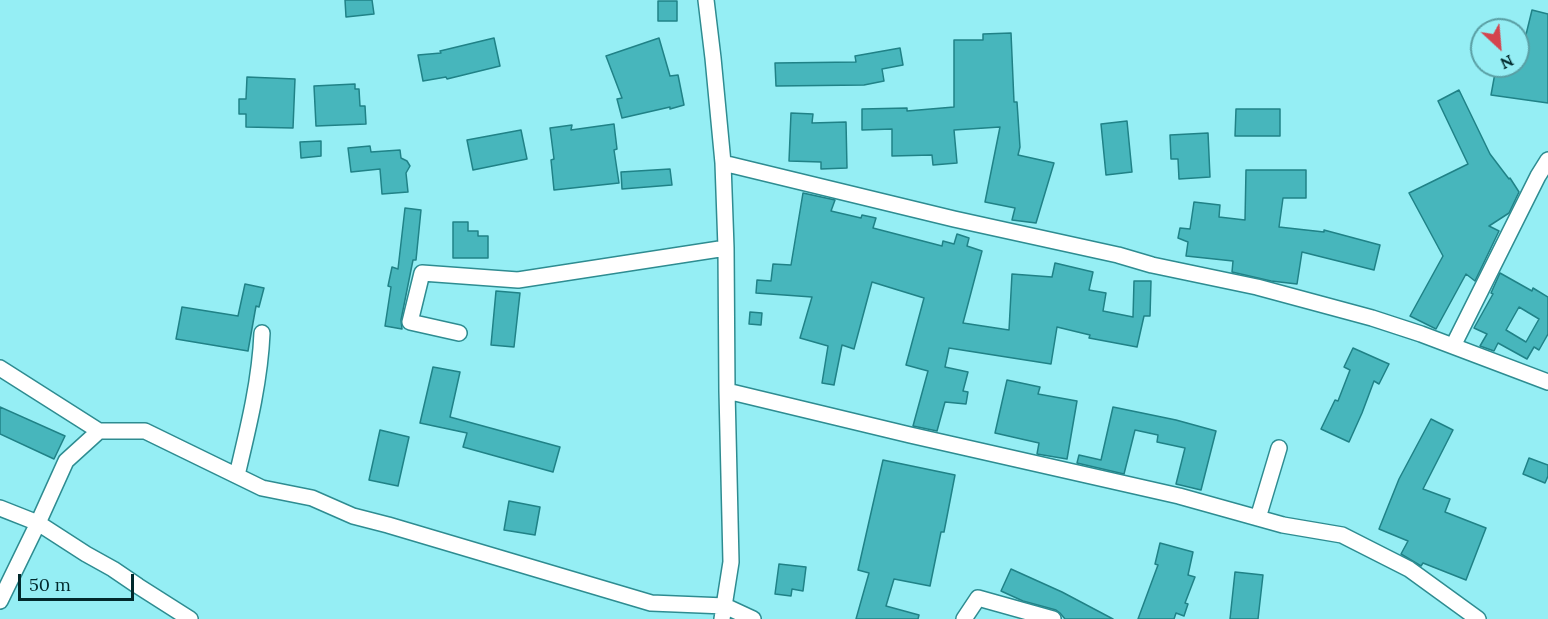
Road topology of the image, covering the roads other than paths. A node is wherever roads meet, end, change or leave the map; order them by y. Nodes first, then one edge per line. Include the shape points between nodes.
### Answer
1 (706, 0) edge
2 (1548, 160) edge
3 (723, 163) junction
4 (726, 248) junction
5 (262, 333) dead end
6 (459, 333) dead end
7 (1454, 346) junction
8 (0, 368) edge
9 (1548, 382) edge
10 (727, 390) junction
11 (99, 432) junction
12 (1279, 448) dead end
13 (237, 475) junction
14 (0, 508) edge
15 (1258, 518) junction
16 (38, 523) junction
17 (0, 601) edge
18 (724, 612) edge
19 (190, 619) edge
20 (753, 619) edge
21 (964, 619) edge
22 (1053, 619) edge
23 (1478, 619) edge

1 - 3 street
2 - 7 street
3 - 4 street
3 - 7 street via 1152,265 1257,286
4 - 6 street via 518,280 422,273 410,322
4 - 10 street
5 - 13 street
7 - 9 street
8 - 11 street
10 - 15 street
10 - 18 street via 731,562
11 - 13 street via 145,431
11 - 16 street via 66,460
12 - 15 street
13 - 18 street via 262,488 312,498 353,516 651,603
14 - 16 street
15 - 23 street via 1342,535 1409,569
16 - 17 street
16 - 19 street
18 - 20 street
21 - 22 street via 978,598

